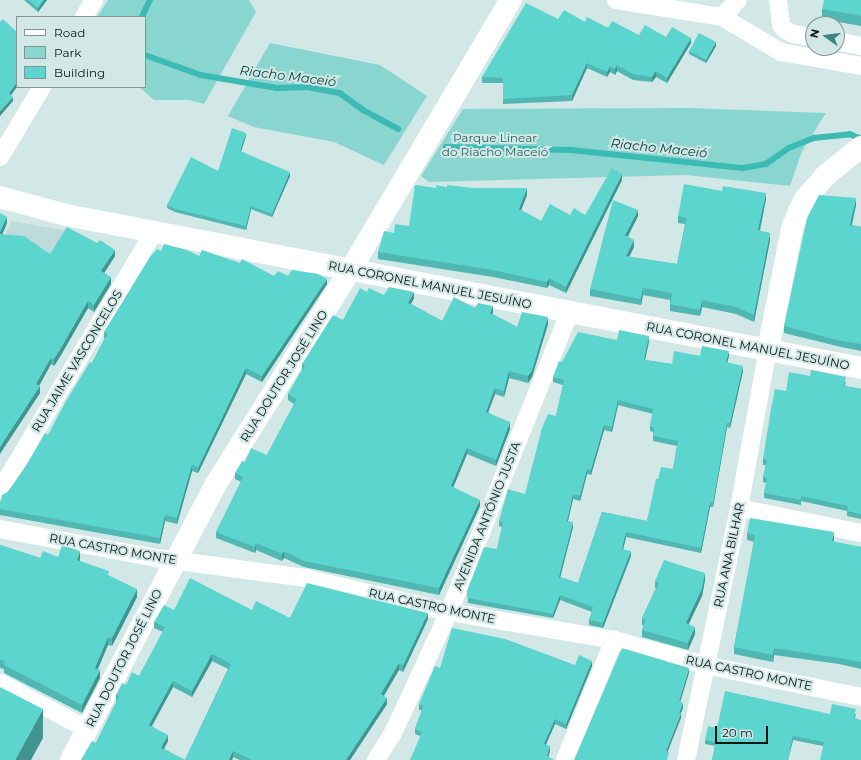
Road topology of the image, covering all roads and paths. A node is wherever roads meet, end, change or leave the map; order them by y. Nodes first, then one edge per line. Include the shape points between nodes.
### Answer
1 (94, 0) edge
2 (511, 0) edge
3 (616, 0) edge
4 (738, 0) edge
5 (778, 0) edge
6 (85, 16) edge
7 (722, 17) junction
8 (805, 36) edge
9 (845, 43) edge
10 (861, 46) edge
11 (780, 52) junction
12 (861, 66) edge
13 (41, 88) edge
14 (858, 149) edge
15 (0, 157) edge
16 (0, 197) edge
17 (154, 232) junction
18 (351, 269) junction
19 (570, 311) junction
20 (768, 349) junction
21 (861, 368) edge
22 (0, 491) edge
23 (739, 508) junction
24 (0, 529) edge
25 (861, 533) edge
26 (174, 560) junction
27 (448, 612) junction
28 (614, 640) junction
29 (705, 665) junction
30 (0, 683) edge
31 (861, 697) edge
32 (87, 729) junction
33 (71, 760) edge
34 (376, 760) edge
35 (565, 760) edge
36 (686, 760) edge

1 - 6 street
2 - 18 street, RUA DOUTOR JOSÉ LINO
3 - 7 street
4 - 7 street
5 - 8 street via 781,25 784,29
5 - 11 street via 768,32 770,40
7 - 11 street
9 - 10 street
11 - 12 street
13 - 15 street
14 - 20 street via 825,176 806,198 799,211 792,229
16 - 17 street, RUA CORONEL MANUEL JESUÍNO via 66,215
17 - 18 street, RUA CORONEL MANUEL JESUÍNO
17 - 22 street, RUA JAIME VASCONCELOS
18 - 19 street, RUA CORONEL MANUEL JESUÍNO
18 - 26 street, RUA DOUTOR JOSÉ LINO via 216,484
19 - 20 street, RUA CORONEL MANUEL JESUÍNO
19 - 27 street, AVENIDA ANTÔNIO JUSTA
20 - 21 street, RUA CORONEL MANUEL JESUÍNO
20 - 23 street, RUA ANA BILHAR
23 - 25 street
23 - 29 street, RUA ANA BILHAR
24 - 26 street, RUA CASTRO MONTE
26 - 27 street, RUA CASTRO MONTE via 305,578
26 - 32 street, RUA DOUTOR JOSÉ LINO
27 - 28 street, RUA CASTRO MONTE
27 - 34 street, AVENIDA ANTÔNIO JUSTA via 393,733
28 - 29 street, RUA CASTRO MONTE
28 - 35 street
29 - 31 street, RUA CASTRO MONTE
29 - 36 street, RUA ANA BILHAR
30 - 32 street
32 - 33 street, RUA DOUTOR JOSÉ LINO

